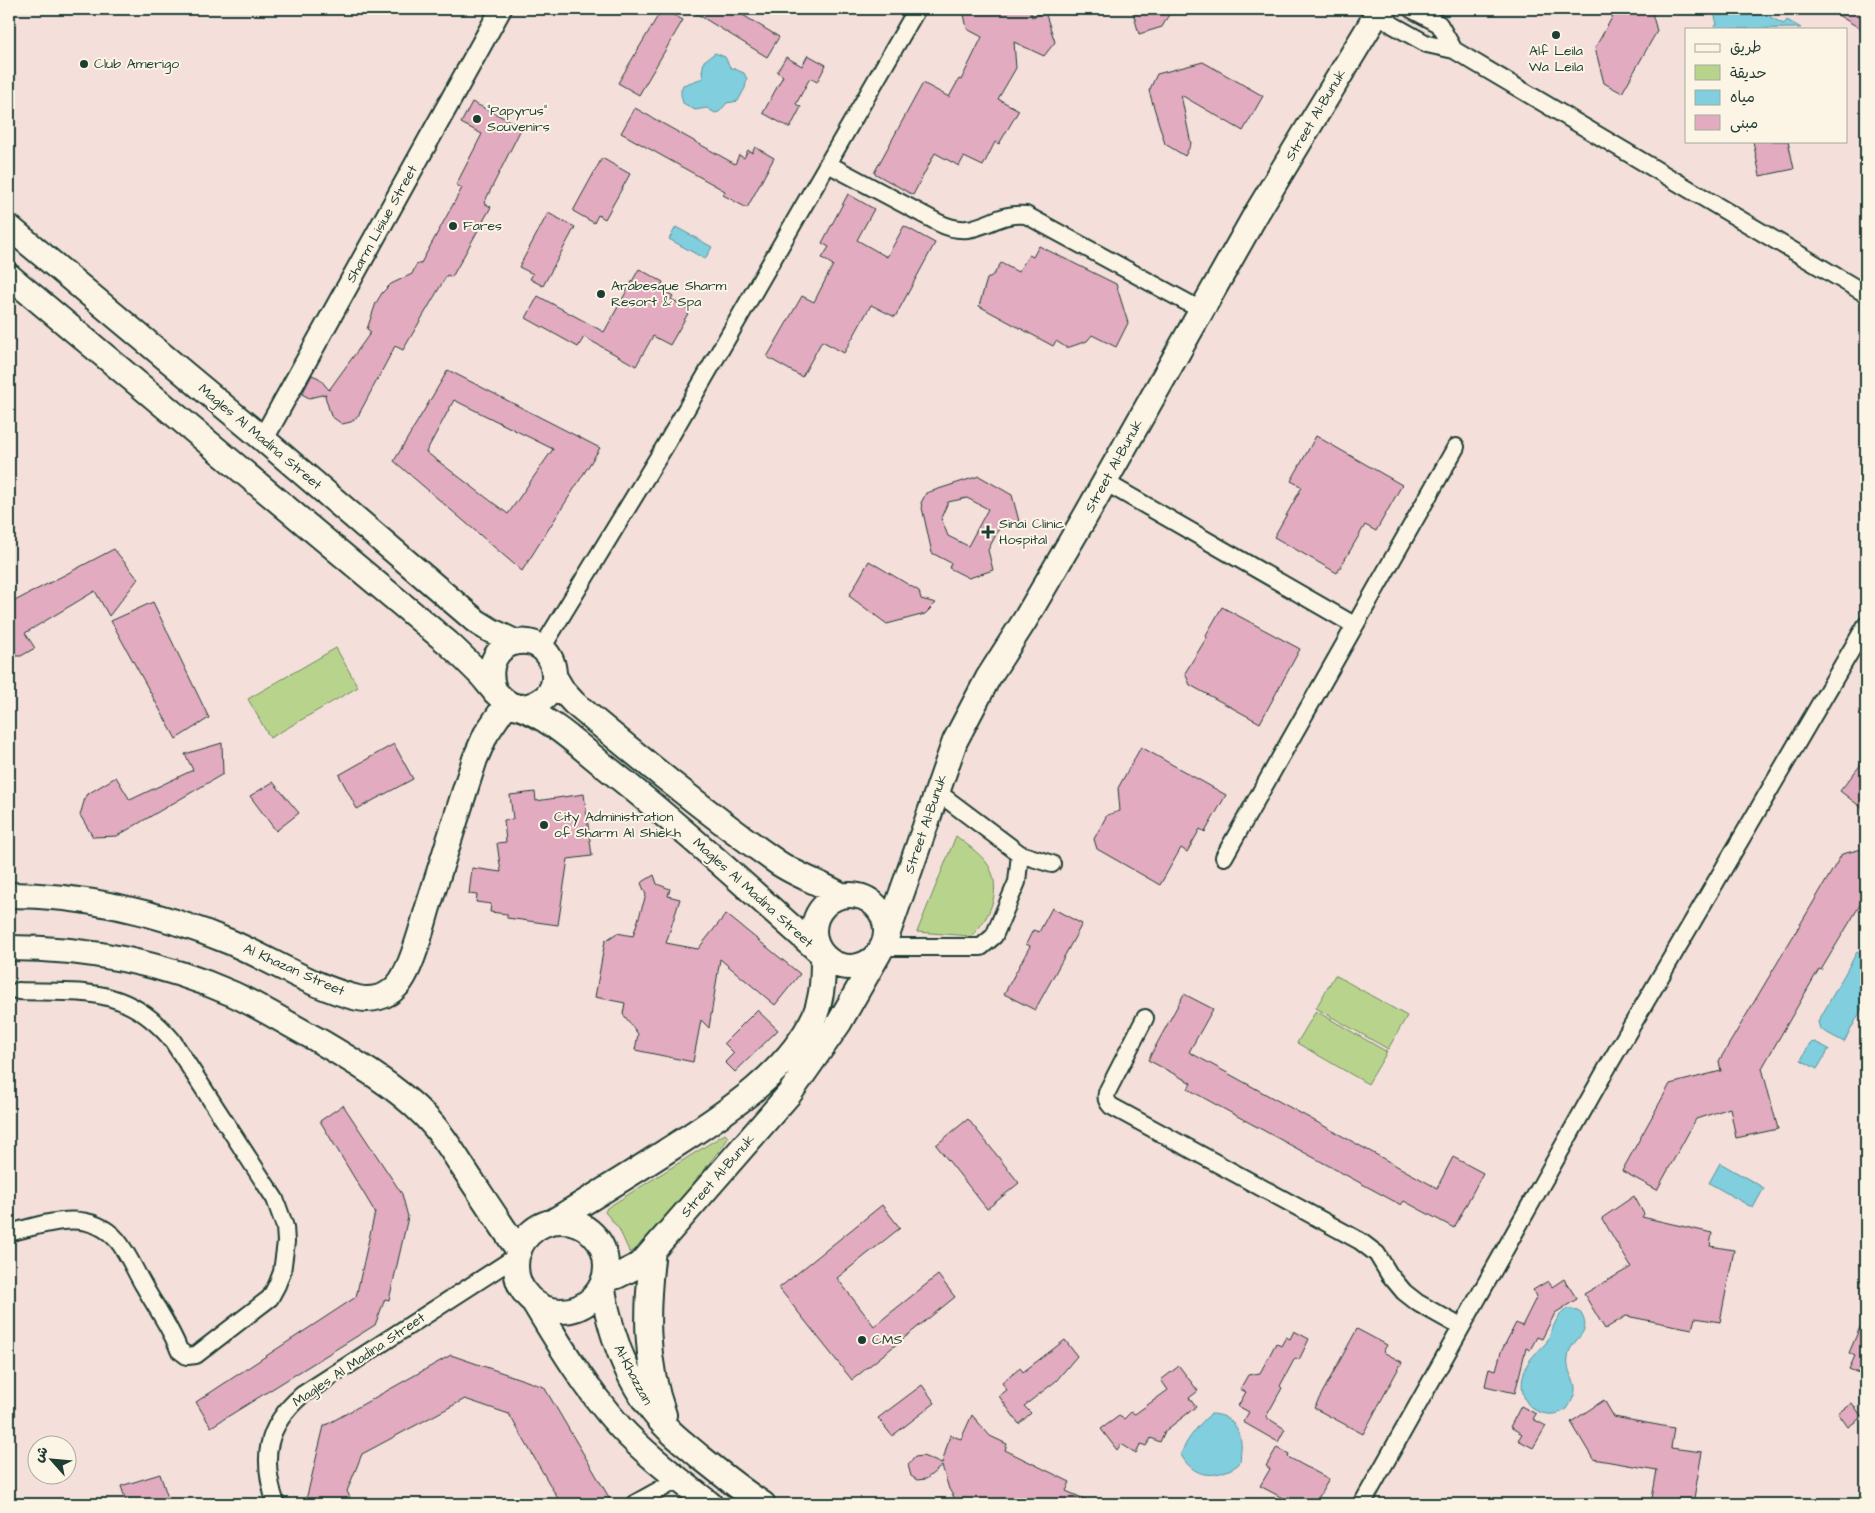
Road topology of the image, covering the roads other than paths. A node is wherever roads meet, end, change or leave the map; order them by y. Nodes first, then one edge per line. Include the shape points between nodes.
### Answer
1 (501, 9) edge
2 (917, 9) edge
3 (1380, 9) edge
4 (1386, 9) edge
5 (1411, 9) edge
6 (1454, 50) junction
7 (828, 164) junction
8 (9, 226) edge
9 (9, 276) edge
10 (1866, 294) edge
11 (1201, 310) junction
12 (263, 439) junction
13 (1456, 447) dead end
14 (1105, 482) junction
15 (1354, 625) junction
16 (1866, 625) edge
17 (515, 642) junction
18 (542, 648) junction
19 (554, 676) junction
20 (506, 700) junction
21 (936, 791) junction
22 (683, 792) junction
23 (664, 813) junction
24 (1020, 854) junction
25 (1224, 857) dead end
26 (1052, 864) dead end
27 (9, 895) edge
28 (841, 895) junction
29 (882, 947) junction
30 (9, 948) edge
31 (823, 955) junction
32 (18, 991) dead end
33 (1146, 1018) dead end
34 (552, 1222) junction
35 (9, 1233) edge
36 (653, 1250) junction
37 (518, 1253) junction
38 (603, 1282) junction
39 (533, 1301) junction
40 (1461, 1327) junction
41 (670, 1431) junction
42 (679, 1479) junction
43 (276, 1504) edge
44 (634, 1504) edge
45 (710, 1504) edge
46 (763, 1504) edge
47 (1362, 1504) edge

1 - 12 street, Sharm Lisiue Street
2 - 7 street
3 - 11 main road, Street Al-Bunuk
4 - 6 street via 1390,24 1427,44
5 - 6 street via 1438,24
6 - 10 street
7 - 11 street via 947,227 976,228 1008,215 1026,215
7 - 18 street via 665,446
8 - 12 main road, Magles Al Madina Street
9 - 20 main road, Magles Al Madina Street via 448,643
11 - 14 main road, Street Al-Bunuk
12 - 17 main road, Magles Al Madina Street via 477,622
13 - 15 street
14 - 15 street
14 - 21 main road, Street Al-Bunuk via 988,678 960,730
15 - 25 street
16 - 40 street via 1607,1068
17 - 18 main road via 534,643
17 - 20 main road via 495,656 490,668 490,680
18 - 19 main road via 552,660
19 - 20 main road via 549,693 535,704 526,707
19 - 22 main road via 574,703
20 - 23 main road, Magles Al Madina Street via 561,732
20 - 27 main road, Al Khazan Street via 475,759 405,975 396,987 382,996 358,998 321,986 228,941 156,917 82,901
21 - 24 street
21 - 29 main road, Street Al-Bunuk
22 - 23 main road
22 - 28 main road via 775,861
23 - 31 main road, Magles Al Madina Street
24 - 26 street
24 - 29 street via 1017,882 994,936 981,947
28 - 29 main road via 862,896 880,909 887,930
28 - 31 main road via 822,906 815,920 814,936
29 - 31 main road via 872,960 853,968 832,963
29 - 36 main road, Street Al-Bunuk via 839,1023 790,1093
30 - 37 main road via 47,948 106,955 171,971 241,998 330,1048 386,1084 425,1116 450,1147
31 - 34 main road via 823,985 815,1013 799,1041 770,1074 731,1109
32 - 35 street via 94,993 111,997 142,1012 163,1030 275,1199 285,1227 286,1242 282,1272 270,1298 196,1355 187,1356 179,1350 123,1248 108,1231 88,1222 62,1220
33 - 40 street via 1108,1090 1106,1102 1360,1241 1377,1254 1404,1292
34 - 37 main road via 531,1233
34 - 38 main road via 572,1222 590,1230 599,1240 605,1253
36 - 38 main road, Street Al-Bunuk via 641,1264
36 - 41 main road via 647,1332 654,1383
37 - 39 main road via 516,1268 519,1280
37 - 43 street, Magles Al Madina Street via 293,1402 278,1421 269,1445 267,1473
38 - 39 main road via 584,1305 571,1310 544,1308
38 - 41 main road, Al-Khazzan via 607,1312 624,1364 642,1396
39 - 42 main road via 561,1347 620,1427
40 - 47 street
41 - 46 main road, Al-Khazzan via 741,1490
42 - 44 street
42 - 45 main road

